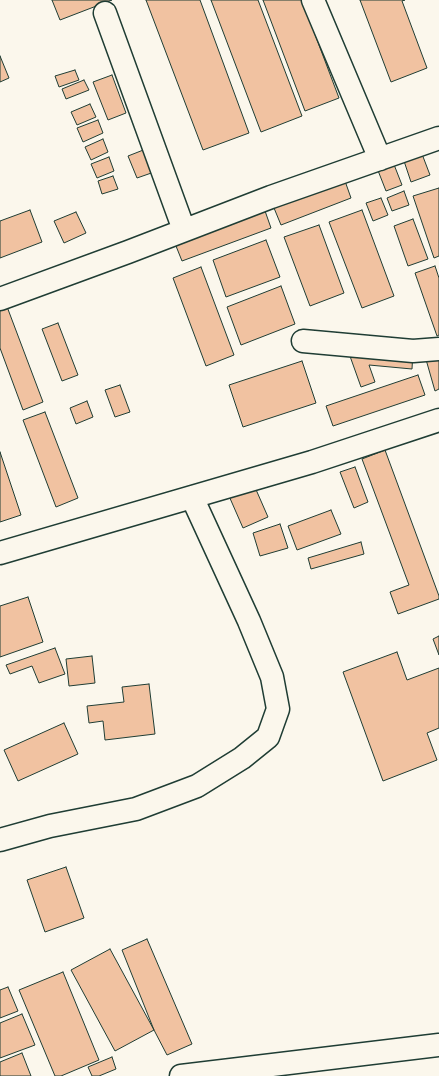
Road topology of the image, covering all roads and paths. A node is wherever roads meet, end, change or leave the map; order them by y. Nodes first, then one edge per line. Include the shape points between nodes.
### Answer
1 (313, 0) edge
2 (106, 13) dead end
3 (439, 138) edge
4 (380, 159) junction
5 (184, 230) junction
6 (0, 299) edge
7 (303, 341) dead end
8 (439, 349) edge
9 (439, 420) edge
10 (192, 497) junction
11 (0, 553) edge
12 (0, 840) edge
13 (439, 1045) edge
14 (181, 1076) edge

1 - 4 street
2 - 5 street
3 - 4 street
4 - 5 street
5 - 6 street
7 - 8 street via 413,351
9 - 10 street via 312,462
10 - 11 street
10 - 12 street via 272,677 278,709 268,737 242,758 197,786 136,809 50,826
13 - 14 street

